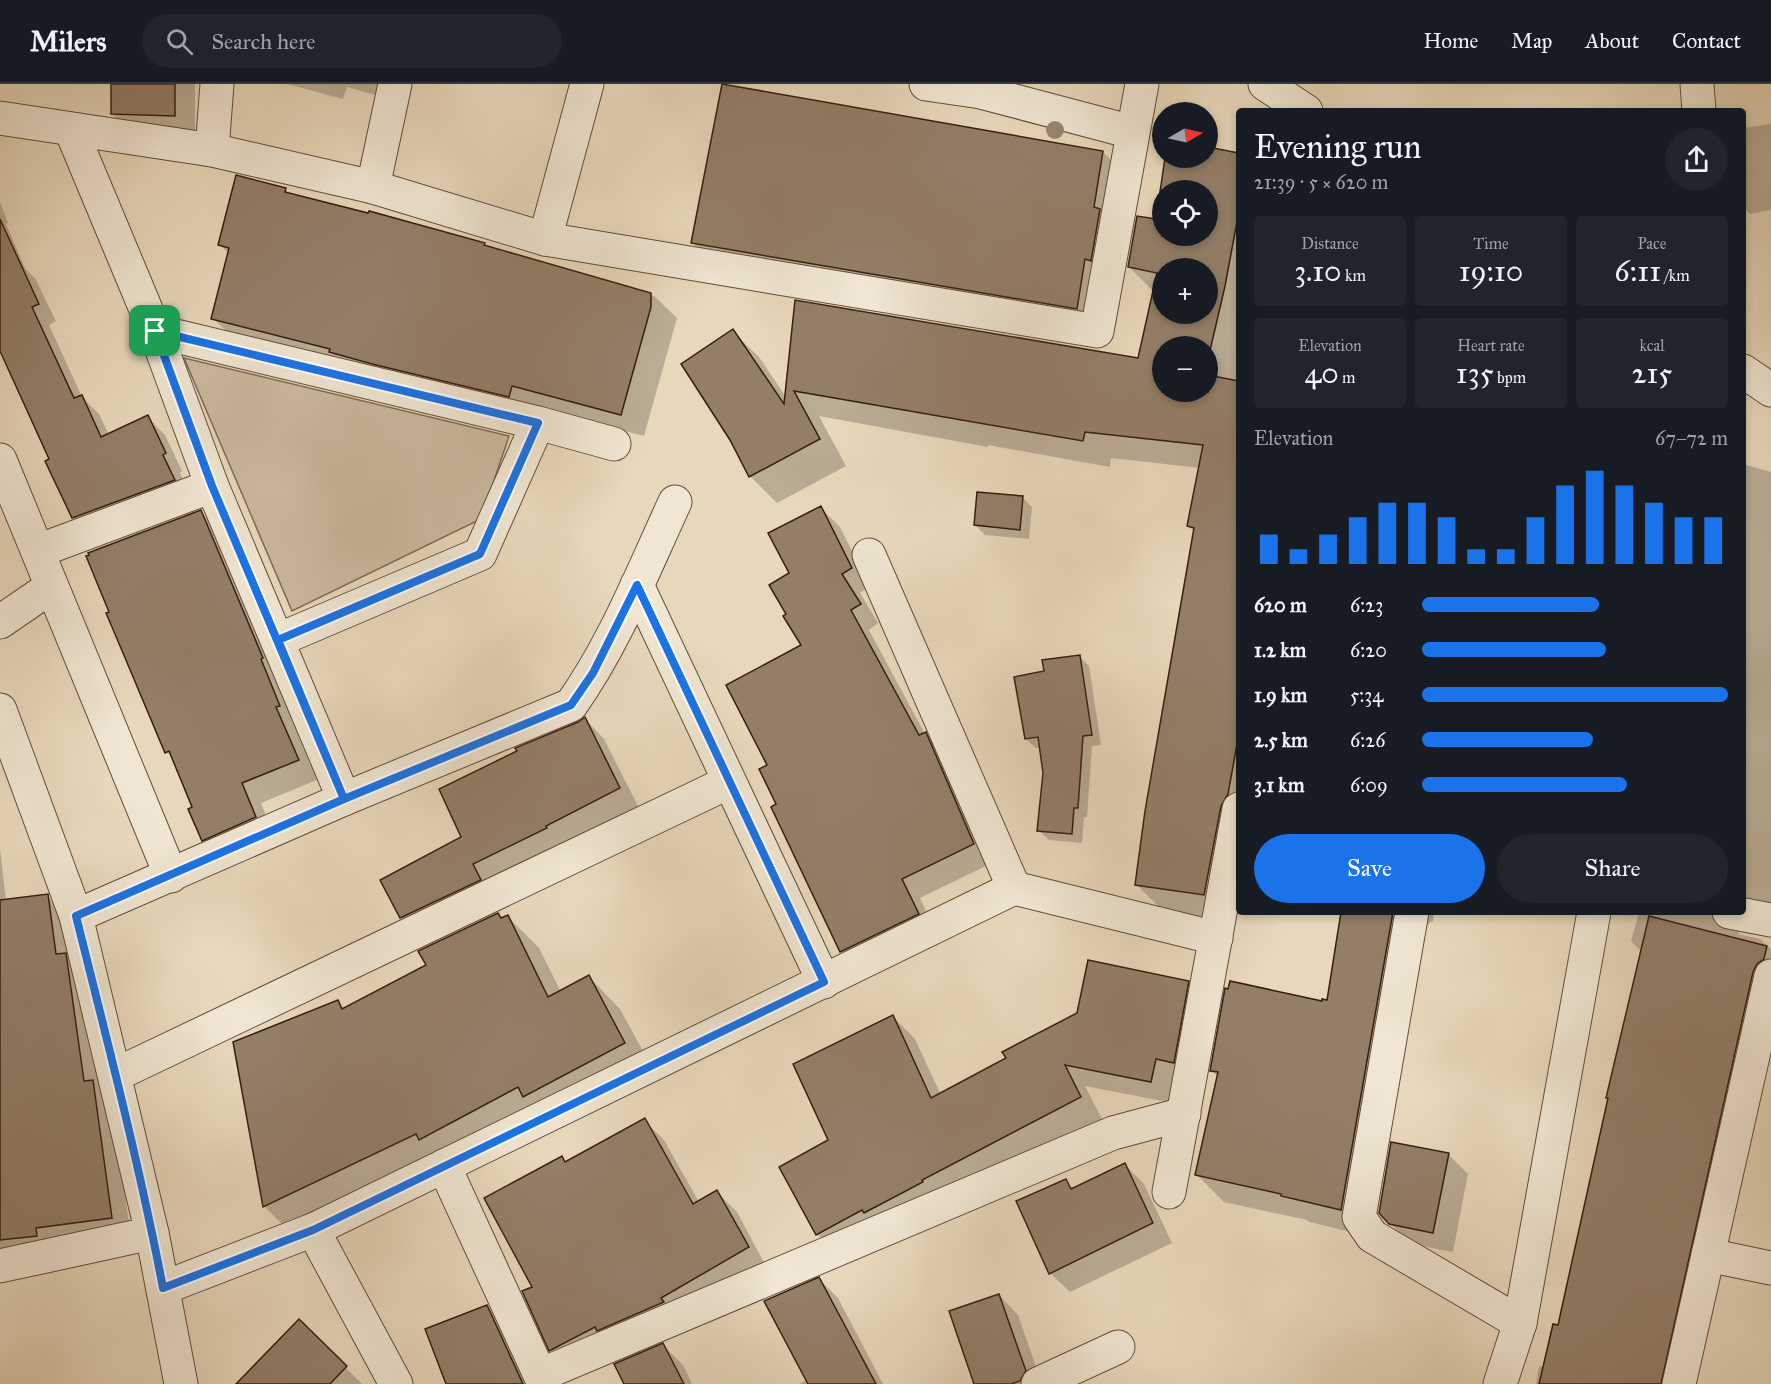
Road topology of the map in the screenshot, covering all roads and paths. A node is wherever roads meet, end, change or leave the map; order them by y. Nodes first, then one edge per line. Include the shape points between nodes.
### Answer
1 (217, 84) edge
2 (395, 84) edge
3 (587, 84) edge
4 (926, 84) edge
5 (1142, 84) edge
6 (1265, 84) edge
7 (1697, 84) edge
8 (977, 88) edge
9 (1301, 108) edge
10 (1700, 108) edge
11 (0, 118) edge
12 (71, 130) junction
13 (1132, 132) junction
14 (212, 150) junction
15 (373, 188) junction
16 (545, 239) junction
17 (155, 331) junction
18 (1746, 373) edge
19 (1771, 390) edge
20 (538, 423) junction
21 (614, 444) dead end
22 (0, 460) edge
23 (212, 486) junction
24 (675, 502) dead end
25 (38, 551) junction
26 (869, 555) dead end
27 (637, 585) junction
28 (51, 587) junction
29 (0, 622) edge
30 (278, 640) junction
31 (0, 710) edge
32 (729, 782) junction
33 (344, 799) junction
34 (1236, 826) edge
35 (171, 876) junction
36 (1014, 888) junction
37 (1411, 915) edge
38 (1593, 915) edge
39 (1745, 915) edge
40 (76, 916) junction
41 (1771, 920) edge
42 (1216, 938) junction
43 (1771, 976) edge
44 (824, 982) junction
45 (1764, 1042) edge
46 (115, 1075) junction
47 (1184, 1114) junction
48 (444, 1166) junction
49 (1169, 1192) dead end
50 (313, 1230) junction
51 (152, 1233) junction
52 (1708, 1255) junction
53 (0, 1266) edge
54 (1771, 1268) edge
55 (163, 1288) junction
56 (1520, 1323) junction
57 (1118, 1347) dead end
58 (181, 1384) edge
59 (396, 1384) edge
60 (1038, 1384) edge
61 (1500, 1384) edge
62 (1679, 1384) edge

1 - 14 street
2 - 15 street
3 - 16 street
4 - 8 street
5 - 13 street
6 - 9 street
7 - 10 street
8 - 13 street
11 - 12 street
12 - 14 street
12 - 17 street
13 - 16 street via 1097,331
14 - 15 street
15 - 16 street
17 - 20 street
17 - 23 street
18 - 19 street
20 - 21 street
20 - 30 street via 480,554
22 - 25 street
23 - 25 street
23 - 30 street
24 - 27 street
25 - 28 street
26 - 36 street
27 - 32 street
27 - 33 street via 593,673 571,705
28 - 29 street
28 - 35 street
30 - 33 street
31 - 40 street
32 - 44 street
32 - 46 street
33 - 35 street
34 - 42 street
35 - 40 street
36 - 42 street
36 - 44 street
37 - 56 street via 1359,1217 1372,1236
38 - 56 street
39 - 41 street
40 - 46 street
42 - 47 street
43 - 45 street
44 - 48 street
45 - 52 street
46 - 51 street
47 - 48 street via 1113,1133 540,1375
47 - 49 street
48 - 50 street
50 - 55 street
50 - 59 street
51 - 53 street
51 - 55 street
52 - 54 street
52 - 62 street
55 - 58 street
56 - 61 street
57 - 60 street

